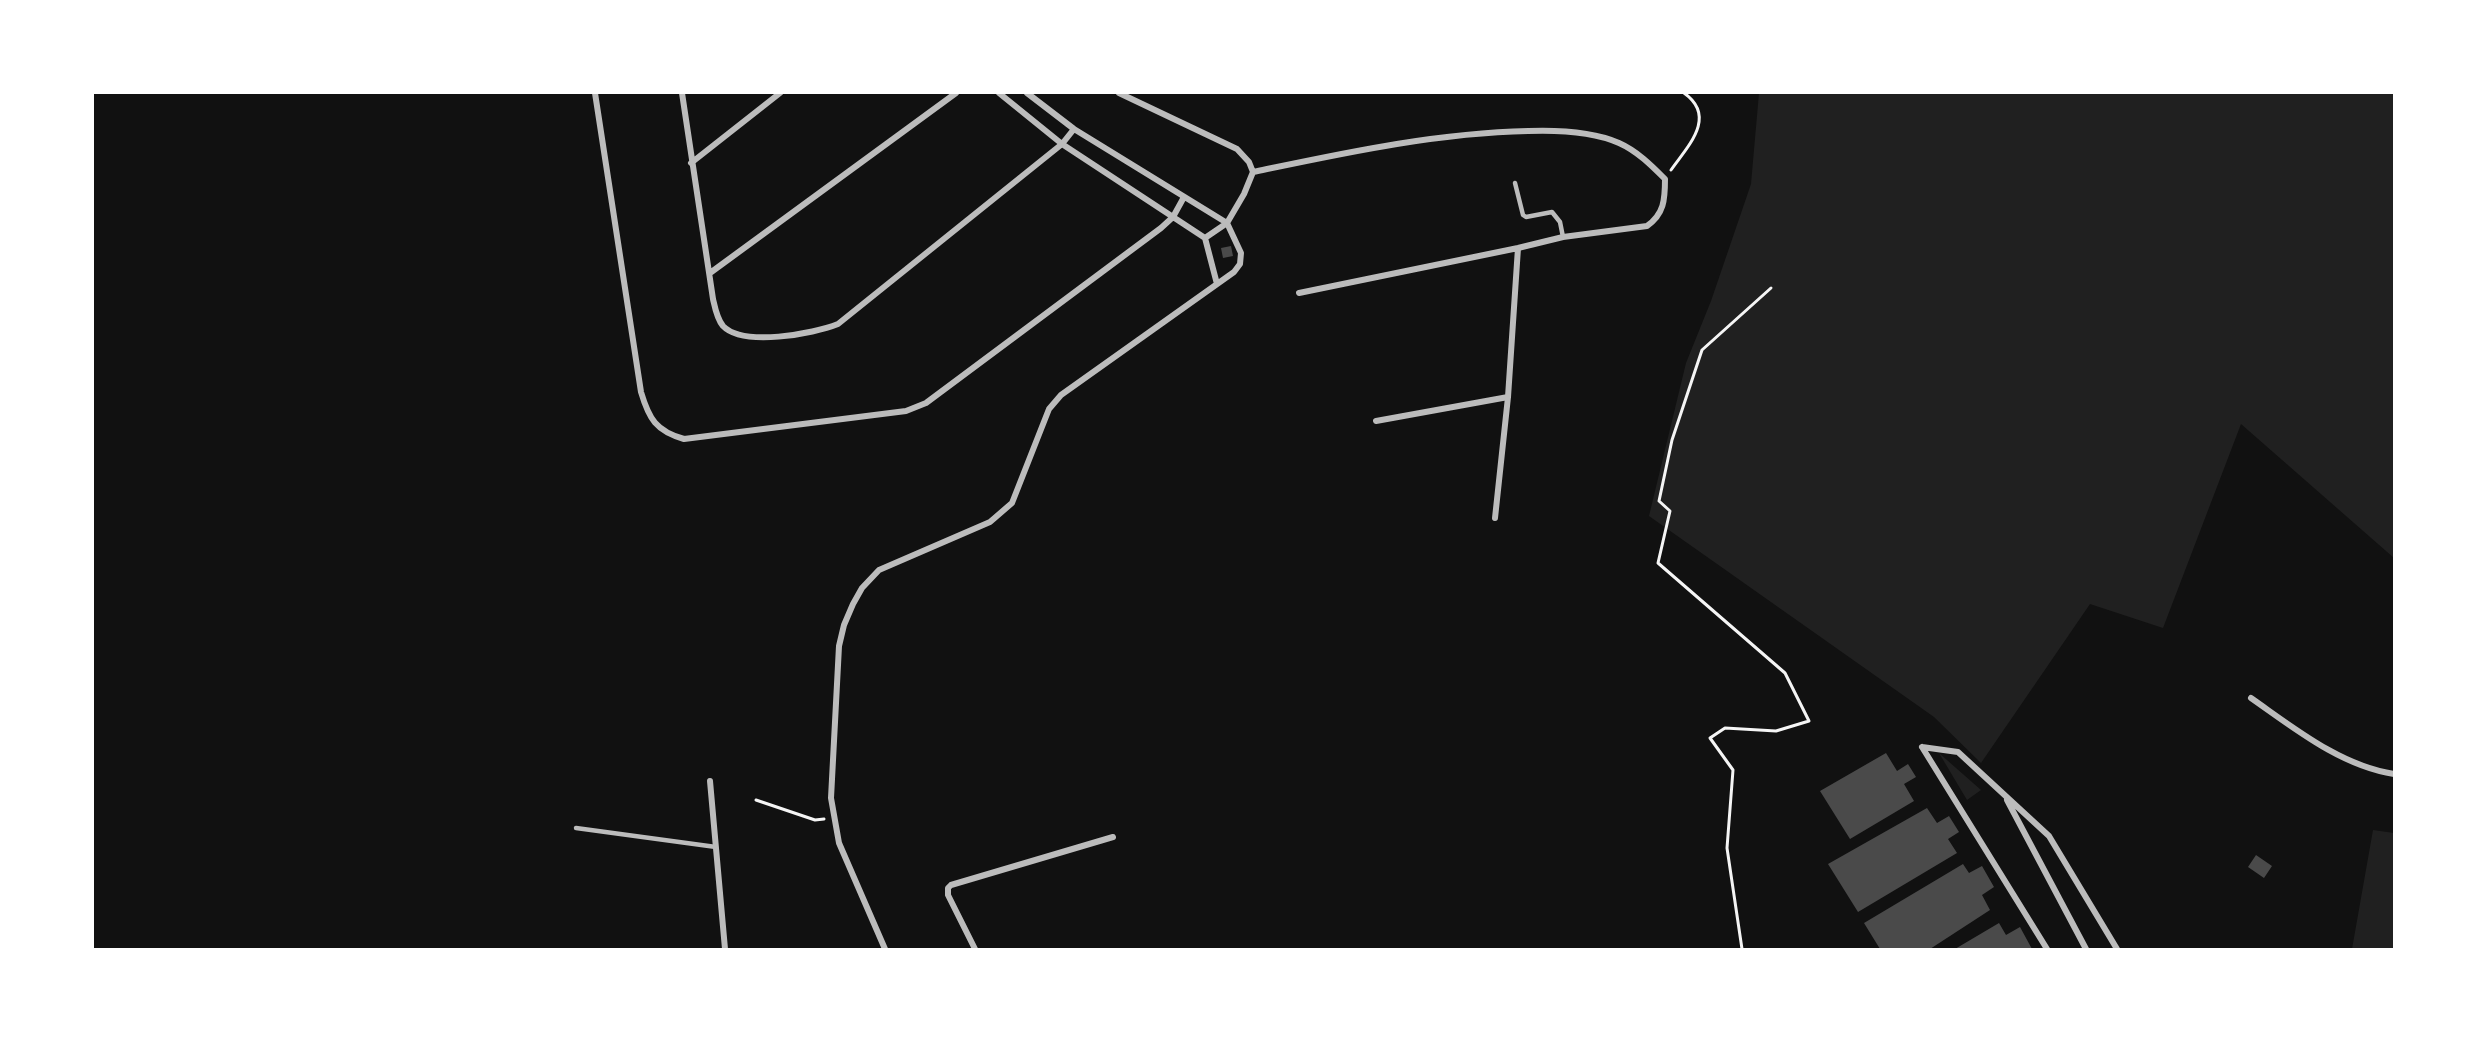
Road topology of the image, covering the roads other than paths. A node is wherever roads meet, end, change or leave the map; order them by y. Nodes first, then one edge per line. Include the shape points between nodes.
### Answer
1 (595, 93) edge
2 (682, 93) edge
3 (780, 93) edge
4 (956, 93) edge
5 (999, 93) edge
6 (1027, 93) edge
7 (1119, 93) edge
8 (1074, 129) junction
9 (1062, 144) junction
10 (691, 163) junction
11 (1252, 172) junction
12 (1515, 183) dead end
13 (1184, 196) junction
14 (1173, 217) junction
15 (1227, 223) junction
16 (1205, 237) junction
17 (1563, 237) junction
18 (1518, 248) junction
19 (710, 273) junction
20 (1217, 284) junction
21 (1299, 293) dead end
22 (1508, 397) junction
23 (1376, 421) dead end
24 (1495, 518) dead end
25 (2251, 698) dead end
26 (2394, 774) edge
27 (710, 781) dead end
28 (2004, 794) junction
29 (576, 828) dead end
30 (1113, 837) dead end
31 (716, 847) junction
32 (725, 949) edge
33 (885, 949) edge
34 (975, 949) edge
35 (2047, 949) edge
36 (2086, 949) edge
37 (2117, 949) edge

1 - 14 street via 641,392 646,411 656,425 667,434 684,439 916,408
2 - 10 street
3 - 10 street
4 - 19 street
5 - 9 street
6 - 8 street
7 - 11 street via 1238,149
8 - 9 street
8 - 13 street
9 - 14 street
9 - 19 street via 838,324 766,337 733,332 722,325 717,313
10 - 19 street
11 - 15 street
11 - 17 street via 1364,148 1481,132 1553,130 1617,142 1634,151 1665,179 1663,209 1647,226
12 - 17 lane via 1523,215 1552,212 1560,222
13 - 14 street
13 - 15 street
14 - 16 street
15 - 16 street
15 - 20 street via 1241,253 1240,264
16 - 20 street
17 - 18 street
18 - 21 street
18 - 22 street
20 - 33 street via 1061,395 1048,409 1012,503 1002,513 990,522 879,570 853,604 839,646 831,798 839,843
22 - 23 street
22 - 24 street
25 - 26 street via 2313,741 2375,771
27 - 31 street
28 - 35 street via 1958,752 1922,747
28 - 36 street
28 - 37 street via 2049,836
29 - 31 lane
30 - 34 street via 951,885 948,895
31 - 32 street

